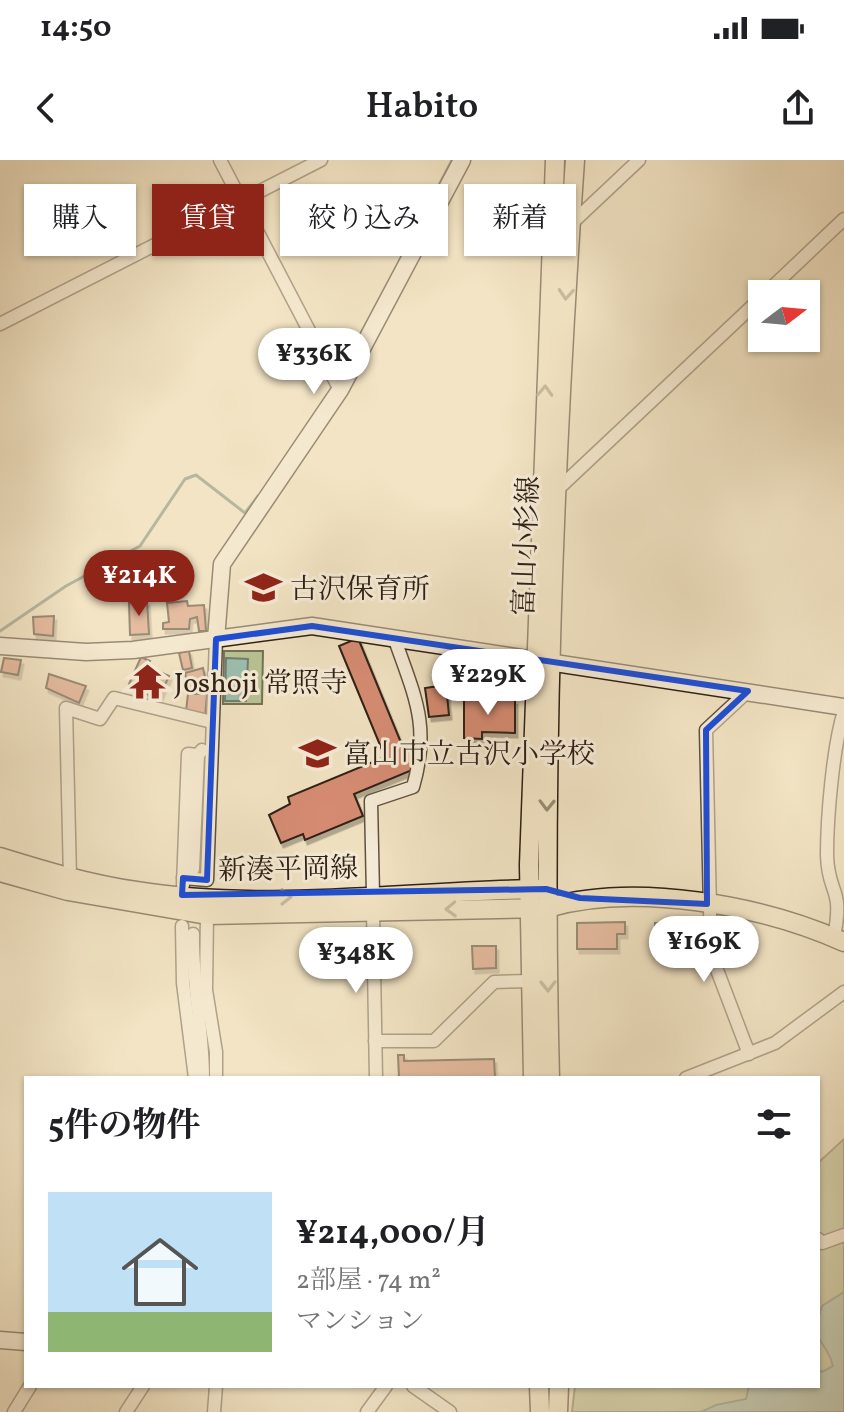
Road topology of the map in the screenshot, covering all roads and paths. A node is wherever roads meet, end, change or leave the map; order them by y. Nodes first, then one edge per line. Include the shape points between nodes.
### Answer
1 (220, 160) edge
2 (321, 160) edge
3 (462, 160) edge
4 (555, 160) edge
5 (575, 160) edge
6 (639, 160) edge
7 (232, 184) edge
8 (574, 184) edge
9 (264, 188) edge
10 (576, 219) edge
11 (844, 219) edge
12 (152, 245) edge
13 (264, 246) edge
14 (569, 256) edge
15 (779, 280) edge
16 (748, 309) edge
17 (0, 324) edge
18 (340, 390) junction
19 (554, 493) junction
20 (394, 637) junction
21 (216, 639) junction
22 (0, 646) edge
23 (542, 659) junction
24 (748, 691) junction
25 (844, 709) edge
26 (212, 722) junction
27 (211, 739) junction
28 (198, 755) junction
29 (0, 857) edge
30 (193, 869) dead end
31 (0, 872) edge
32 (70, 878) junction
33 (183, 887) junction
34 (537, 898) junction
35 (373, 903) junction
36 (707, 904) junction
37 (207, 915) junction
38 (839, 940) edge
39 (531, 981) junction
40 (844, 992) edge
41 (375, 1041) junction
42 (749, 1054) junction
43 (707, 1075) edge
44 (195, 1076) edge
45 (203, 1076) edge
46 (216, 1076) edge
47 (376, 1076) edge
48 (533, 1076) edge
49 (550, 1076) edge
50 (844, 1235) edge
51 (820, 1241) edge
52 (0, 1340) edge
53 (24, 1342) edge
54 (29, 1388) edge
55 (142, 1388) edge
56 (216, 1388) edge
57 (385, 1388) edge
58 (416, 1388) edge
59 (539, 1388) edge
60 (559, 1388) edge
61 (14, 1412) edge
62 (126, 1412) edge
63 (214, 1412) edge
64 (367, 1412) edge
65 (450, 1412) edge
66 (540, 1412) edge
67 (558, 1412) edge

1 - 7 street
2 - 9 street
3 - 18 street
23 -> 4 main road, 富山小杉線
5 - 8 main road, 富山小杉線
6 - 10 street
11 - 15 street
12 - 17 street
13 - 18 street
14 -> 19 main road, 富山小杉線
16 - 19 street
18 - 21 street via 222,564
19 - 23 main road, 富山小杉線
20 - 21 street via 312,626
20 - 23 street
20 - 35 street via 422,729 413,787 371,801
21 - 22 street via 86,652
21 - 26 street
23 - 24 street
23 - 34 main road, 富山小杉線
24 - 25 street
24 - 36 street via 706,730
25 - 38 street via 827,854 844,898
26 - 27 street
26 - 32 street via 114,698 100,719 66,708
27 - 28 street
27 - 33 street via 207,880
28 - 30 street
28 - 33 street via 188,754
29 - 32 main road, 新湊平岡線
31 - 37 main road, 新湊平岡線 via 68,891
32 - 33 main road, 新湊平岡線 via 138,892
33 -> 35 main road, 新湊平岡線
34 - 35 main road, 新湊平岡線
34 - 36 main road, 新湊平岡線
34 - 39 main road, 富山小杉線
34 -> 49 main road, 富山小杉線
35 - 37 main road, 新湊平岡線
35 - 41 street
36 - 38 main road, 新湊平岡線 via 779,918
36 - 42 street via 711,954
37 - 46 street via 206,990
39 - 41 street via 494,982 434,1041
39 - 48 main road, 富山小杉線
40 - 42 street via 775,1043
41 - 47 street
42 - 43 street
44 - 45 street via 183,983 187,930
50 - 51 street
52 - 53 street
54 - 61 street
55 - 62 street
56 - 63 street
57 - 64 street
58 - 65 street
59 - 66 main road
60 - 67 main road

